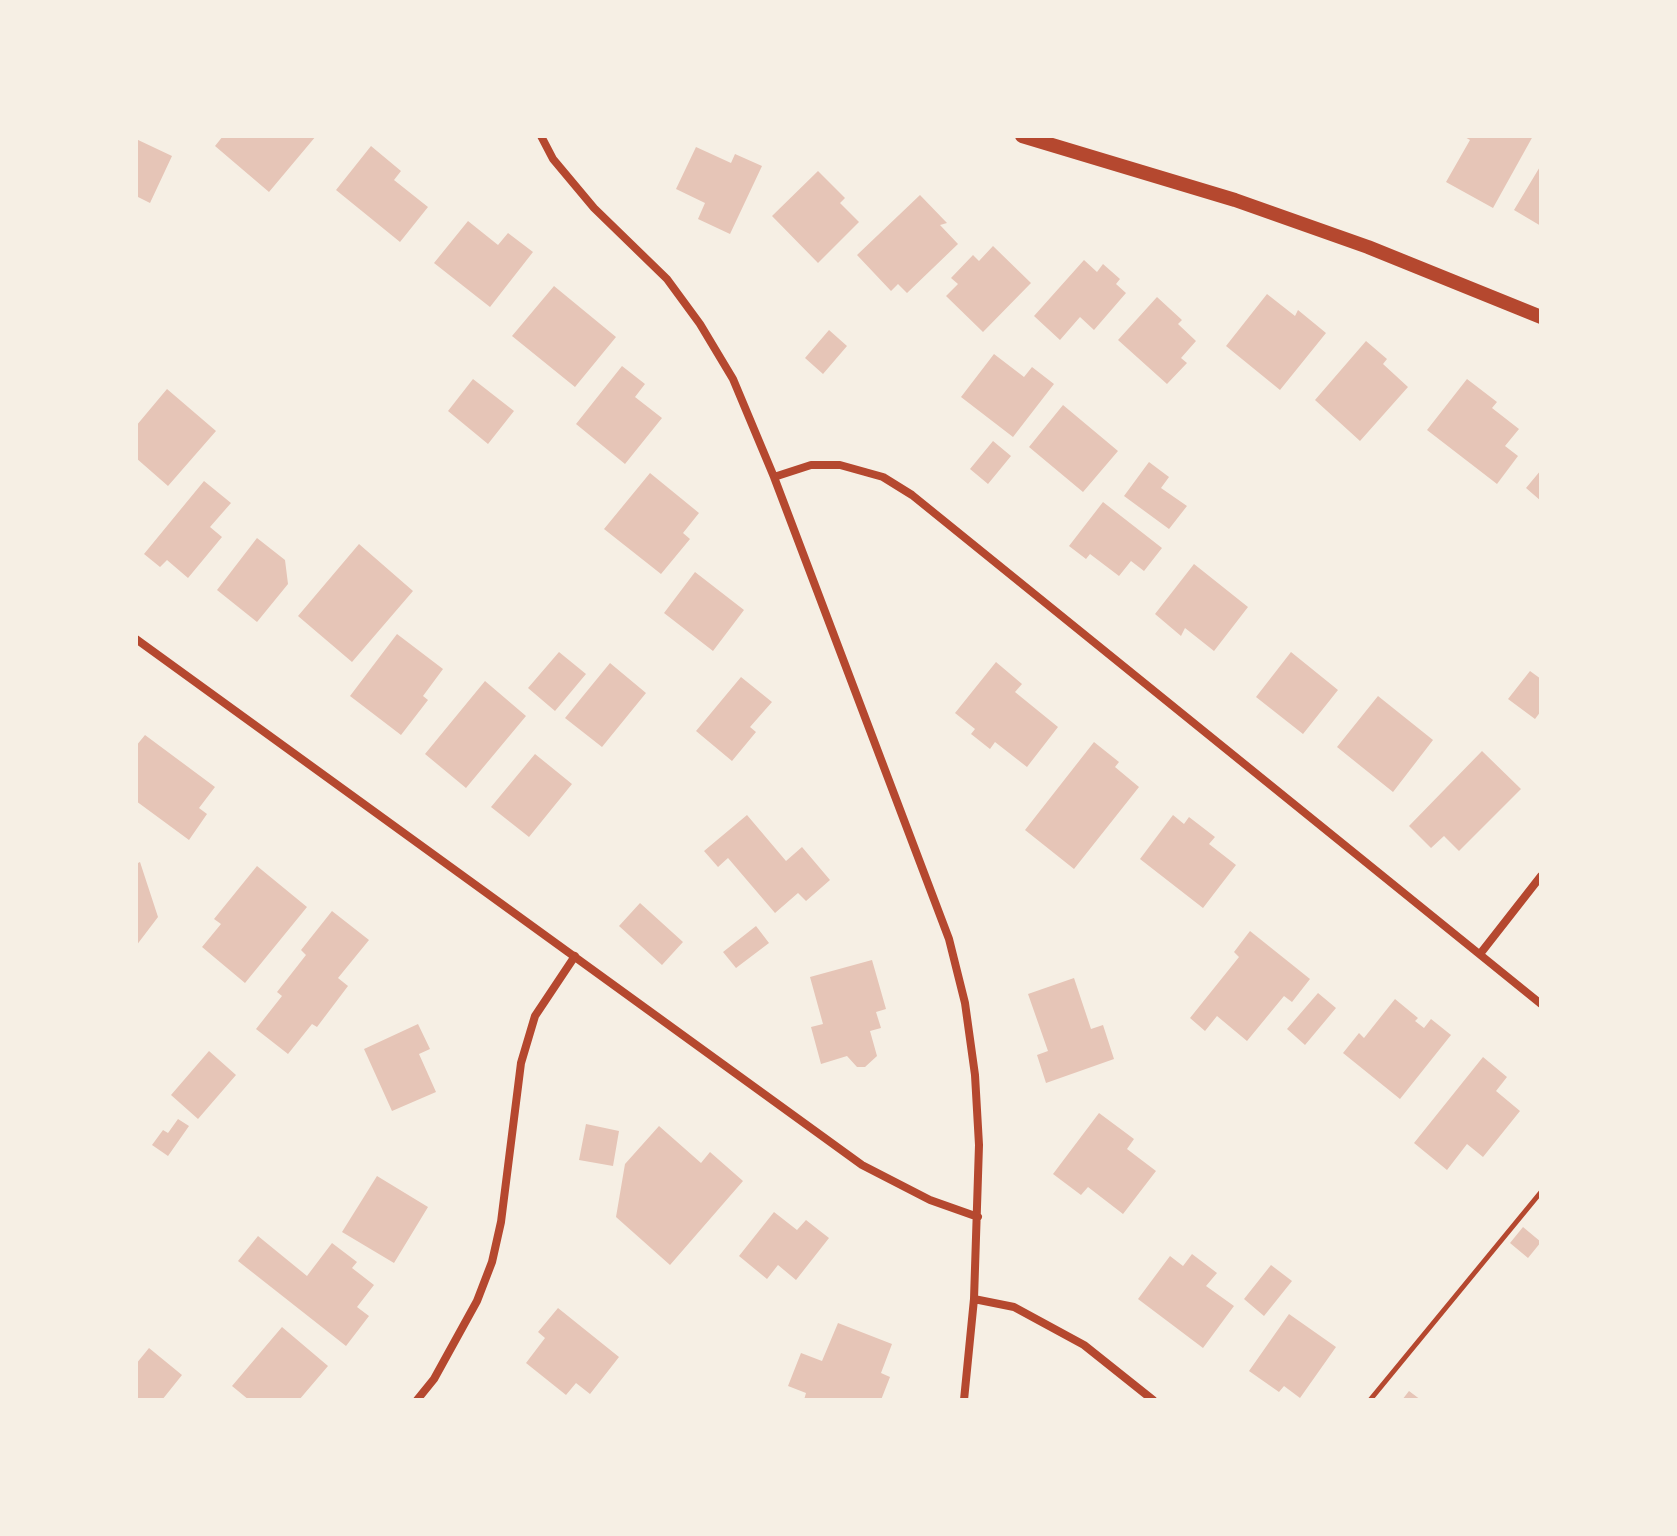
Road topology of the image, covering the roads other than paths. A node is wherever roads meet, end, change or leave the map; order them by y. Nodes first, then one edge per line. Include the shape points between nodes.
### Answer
1 (541, 136) edge
2 (1022, 136) edge
3 (1541, 317) edge
4 (774, 477) junction
5 (136, 639) edge
6 (1541, 876) edge
7 (1480, 954) junction
8 (575, 956) junction
9 (1541, 1004) edge
10 (978, 1217) junction
11 (974, 1299) junction
12 (417, 1400) edge
13 (964, 1400) edge
14 (1153, 1400) edge

1 - 4 street via 594,208 667,279 700,324 733,379
2 - 3 street via 1235,200
4 - 7 street via 811,465 840,465 883,477 912,495
4 - 10 street via 949,939 975,1075
5 - 8 street
6 - 7 street
7 - 9 street
8 - 10 street via 862,1165 930,1200
8 - 12 street via 535,1016 521,1063 492,1262 477,1301
10 - 11 street
11 - 13 street
11 - 14 street via 1014,1307 1084,1345

